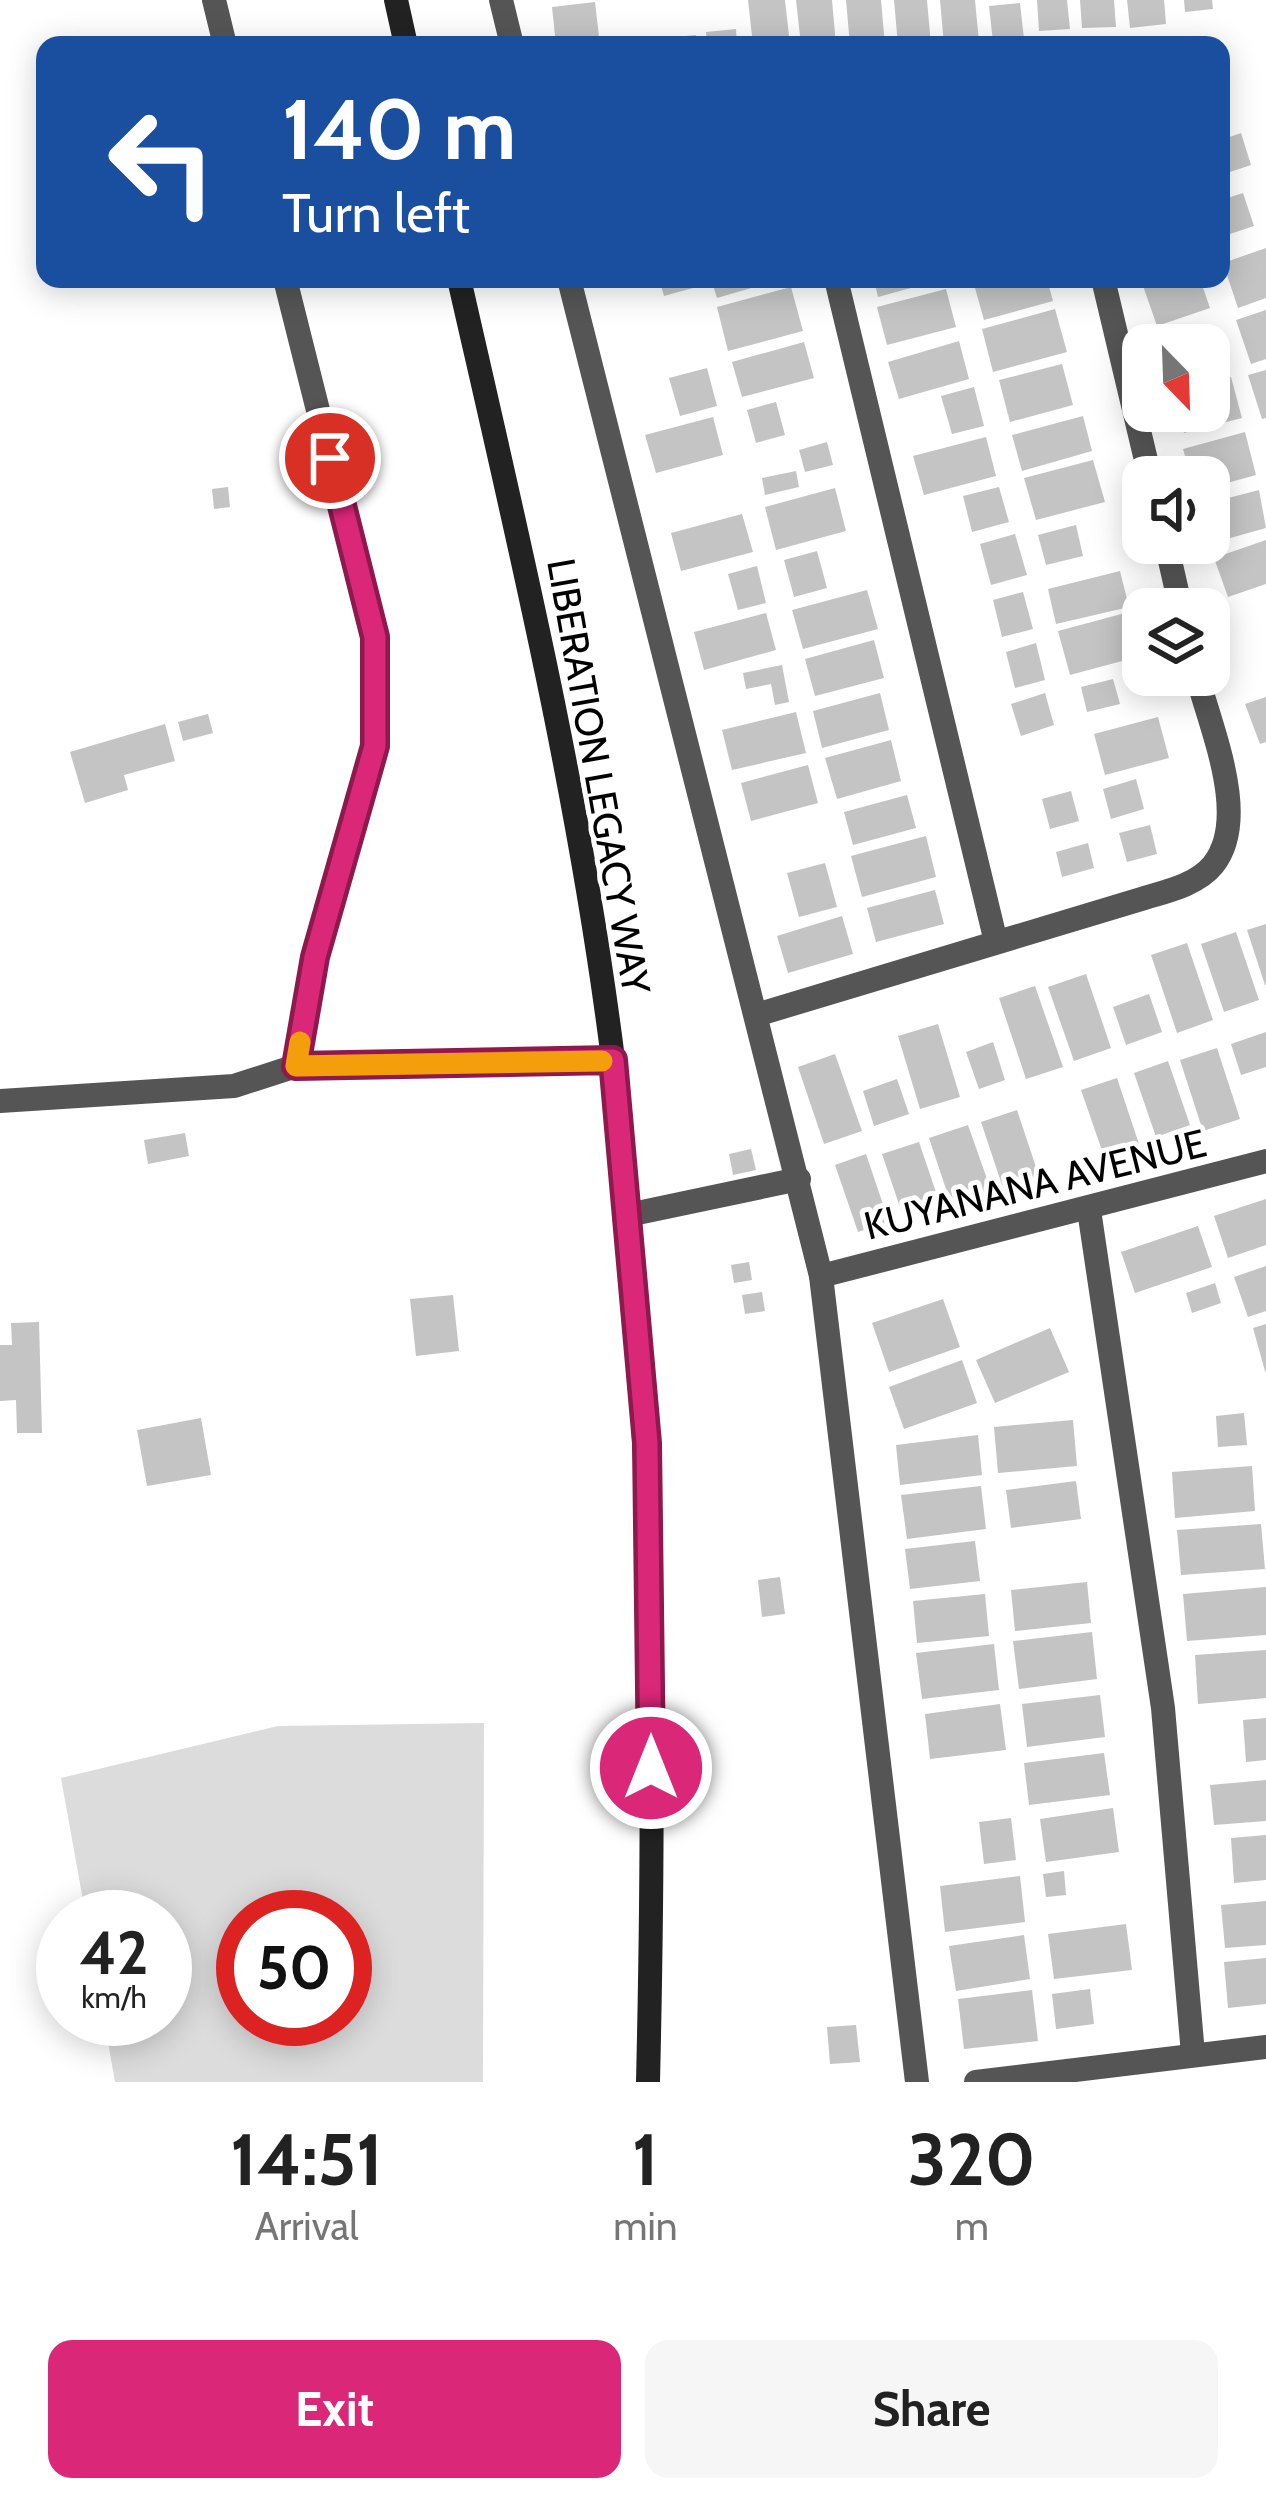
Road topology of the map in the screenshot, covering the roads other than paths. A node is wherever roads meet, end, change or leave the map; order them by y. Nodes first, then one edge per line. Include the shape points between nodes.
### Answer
1 (214, 0) edge
2 (396, 0) edge
3 (501, 0) edge
4 (223, 36) edge
5 (404, 36) edge
6 (510, 36) edge
7 (287, 288) edge
8 (461, 288) edge
9 (571, 288) edge
10 (838, 288) edge
11 (1105, 288) edge
12 (1145, 456) edge
13 (1202, 696) edge
14 (996, 943) junction
15 (756, 1015) junction
16 (613, 1060) junction
17 (296, 1066) junction
18 (0, 1101) edge
19 (1266, 1161) edge
20 (800, 1179) junction
21 (1089, 1210) junction
22 (628, 1215) junction
23 (821, 1276) junction
24 (1266, 2047) edge
25 (1193, 2054) junction
26 (648, 2082) edge
27 (917, 2082) edge
28 (976, 2082) edge

1 - 4 street
2 - 5 main road
3 - 6 street
7 - 17 street via 375,637 375,746 315,957
8 - 16 main road, LIBERATION LEGACY WAY via 551,688
9 - 15 street
10 - 14 street
11 - 12 street
13 - 14 street via 1228,807 1227,841 1212,867 1186,885
14 - 15 street
15 - 20 street
16 - 17 street
16 - 22 main road, LIBERATION LEGACY WAY
17 - 18 street via 234,1086
19 - 21 street, KUYANANA AVENUE
20 - 22 street
20 - 23 street
21 - 23 street, KUYANANA AVENUE
21 - 25 street via 1163,1708
22 - 26 main road, LIBERATION LEGACY WAY via 651,1552
23 - 27 street
24 - 25 street
25 - 28 street

